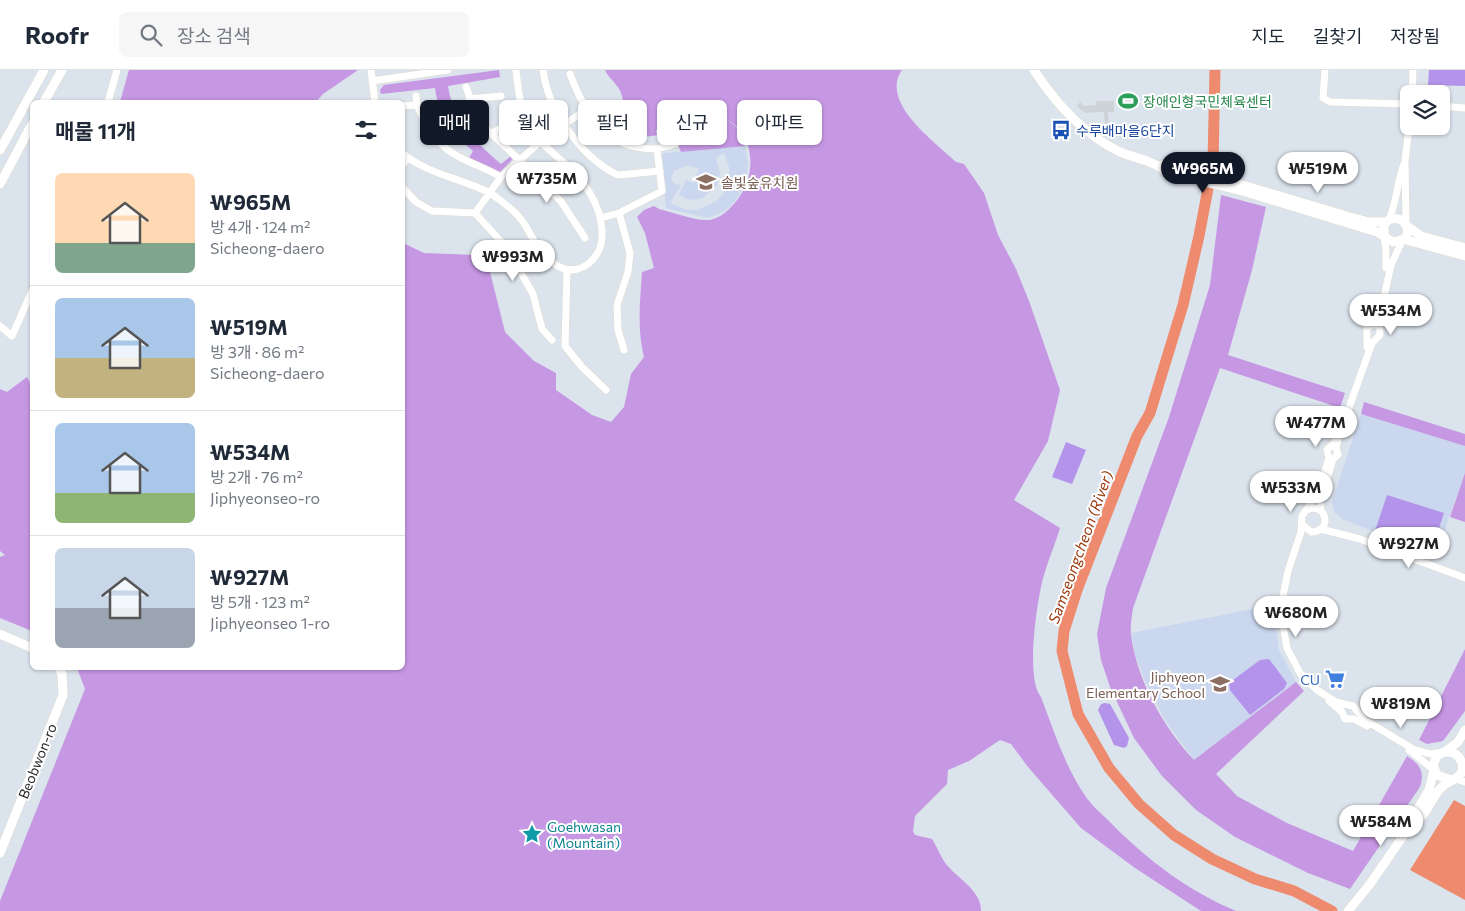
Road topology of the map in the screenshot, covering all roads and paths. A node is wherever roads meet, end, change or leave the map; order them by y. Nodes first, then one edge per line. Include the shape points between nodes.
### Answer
1 (44, 70) edge
2 (62, 70) edge
3 (117, 70) edge
4 (371, 70) edge
5 (448, 70) edge
6 (516, 70) edge
7 (543, 70) edge
8 (1034, 70) edge
9 (1324, 70) edge
10 (1413, 70) edge
11 (570, 74) dead end
12 (372, 81) junction
13 (1412, 85) edge
14 (466, 87) dead end
15 (416, 96) dead end
16 (501, 96) dead end
17 (469, 98) junction
18 (45, 100) edge
19 (109, 100) edge
20 (374, 100) edge
21 (521, 100) edge
22 (551, 100) edge
23 (581, 100) edge
24 (1400, 104) edge
25 (416, 105) junction
26 (405, 106) edge
27 (1450, 107) edge
28 (1465, 108) edge
29 (578, 115) edge
30 (568, 123) edge
31 (30, 128) edge
32 (499, 129) edge
33 (568, 130) edge
34 (491, 134) junction
35 (1408, 135) edge
36 (536, 145) edge
37 (545, 145) edge
38 (627, 145) edge
39 (671, 145) edge
40 (657, 149) junction
41 (0, 150) edge
42 (405, 156) edge
43 (519, 160) junction
44 (1405, 161) junction
45 (660, 171) junction
46 (501, 177) junction
47 (0, 184) edge
48 (1247, 189) junction
49 (405, 190) edge
50 (488, 192) junction
51 (476, 213) junction
52 (619, 213) junction
53 (601, 218) junction
54 (1387, 221) junction
55 (1406, 225) junction
56 (1384, 236) junction
57 (585, 238) dead end
58 (1403, 239) junction
59 (1465, 248) edge
60 (540, 254) junction
61 (1465, 256) edge
62 (517, 267) junction
63 (566, 270) junction
64 (30, 296) edge
65 (1376, 325) junction
66 (0, 326) edge
67 (1372, 338) junction
68 (552, 340) dead end
69 (624, 350) dead end
70 (606, 390) dead end
71 (1331, 458) junction
72 (1306, 510) junction
73 (1321, 510) junction
74 (1326, 519) junction
75 (1302, 524) junction
76 (1322, 529) junction
77 (1311, 532) junction
78 (1360, 539) junction
79 (1465, 578) edge
80 (1287, 579) junction
81 (0, 634) edge
82 (30, 647) edge
83 (60, 670) edge
84 (1322, 693) junction
85 (1347, 706) junction
86 (1342, 712) junction
87 (1356, 716) junction
88 (1465, 730) edge
89 (1445, 751) junction
90 (1464, 760) edge
91 (1434, 770) junction
92 (1453, 780) junction
93 (1465, 782) edge
94 (1412, 824) junction
95 (0, 853) edge
96 (1348, 911) edge

1 - 41 street
2 - 18 street
3 - 19 street
4 - 12 street
5 - 12 street
6 - 21 street
7 - 22 street
8 - 48 street via 1071,118 1095,137 1140,160
9 - 24 street via 1324,98 1330,102
10 - 13 street
11 - 23 street
12 - 20 street
14 - 17 street
15 - 25 street
16 - 17 street
17 - 34 street via 480,122
25 - 26 street
25 - 46 street via 432,134 446,150
27 - 28 street
29 - 30 street
31 - 47 street
32 - 34 street
33 - 45 street via 612,173 625,175
34 - 43 street
35 - 44 street
36 - 43 street
37 - 53 street via 585,187
38 - 40 street
39 - 40 street
40 - 45 street
42 - 50 street via 455,181
43 - 46 street
43 - 57 street via 562,203
44 - 54 street via 1399,177 1396,205
44 - 55 street
45 - 52 street via 662,191
46 - 50 street
48 - 54 street via 1369,222
48 - 56 street
49 - 51 street via 423,208 432,211
50 - 51 street
50 - 60 street via 512,209 527,228
51 - 62 street via 498,236
52 - 53 street
52 - 69 street via 630,253 628,272 617,305 618,330
53 - 63 street via 600,250 584,266
54 - 55 street via 1399,218
54 - 56 street via 1382,228
55 - 58 street via 1407,235
55 - 59 street via 1421,236
56 - 58 street via 1393,242
56 - 65 street via 1387,261
58 - 61 street
58 - 65 street via 1391,265
60 - 62 street
60 - 63 street
62 - 68 street via 533,294 542,329
63 - 70 street via 565,346 582,368
64 - 66 street via 12,336
65 - 67 street via 1381,333
65 - 67 street via 1367,328
67 - 71 street via 1334,448 1327,450
71 - 72 street via 1318,493
71 - 73 street
72 - 73 street
72 - 75 street
73 - 74 street
74 - 76 street
74 - 78 street via 1336,528
75 - 77 street
75 - 80 street
76 - 77 street
76 - 78 street
77 - 80 street via 1304,540
78 - 79 street
80 - 84 street via 1282,614 1287,648 1300,673
81 - 82 street
83 - 95 street, Beobwon-ro via 62,695
84 - 85 street
84 - 86 street
85 - 86 street
85 - 87 street via 1353,706
86 - 87 street via 1347,720
87 - 89 street via 1413,749 1430,754
87 - 91 street
88 - 89 street via 1458,742
89 - 90 street via 1456,752
89 - 91 street via 1434,760
90 - 92 street via 1462,773
91 - 92 street via 1440,778
91 - 94 street via 1429,790
92 - 93 street
92 - 94 street via 1436,794 1420,820
94 - 96 street

